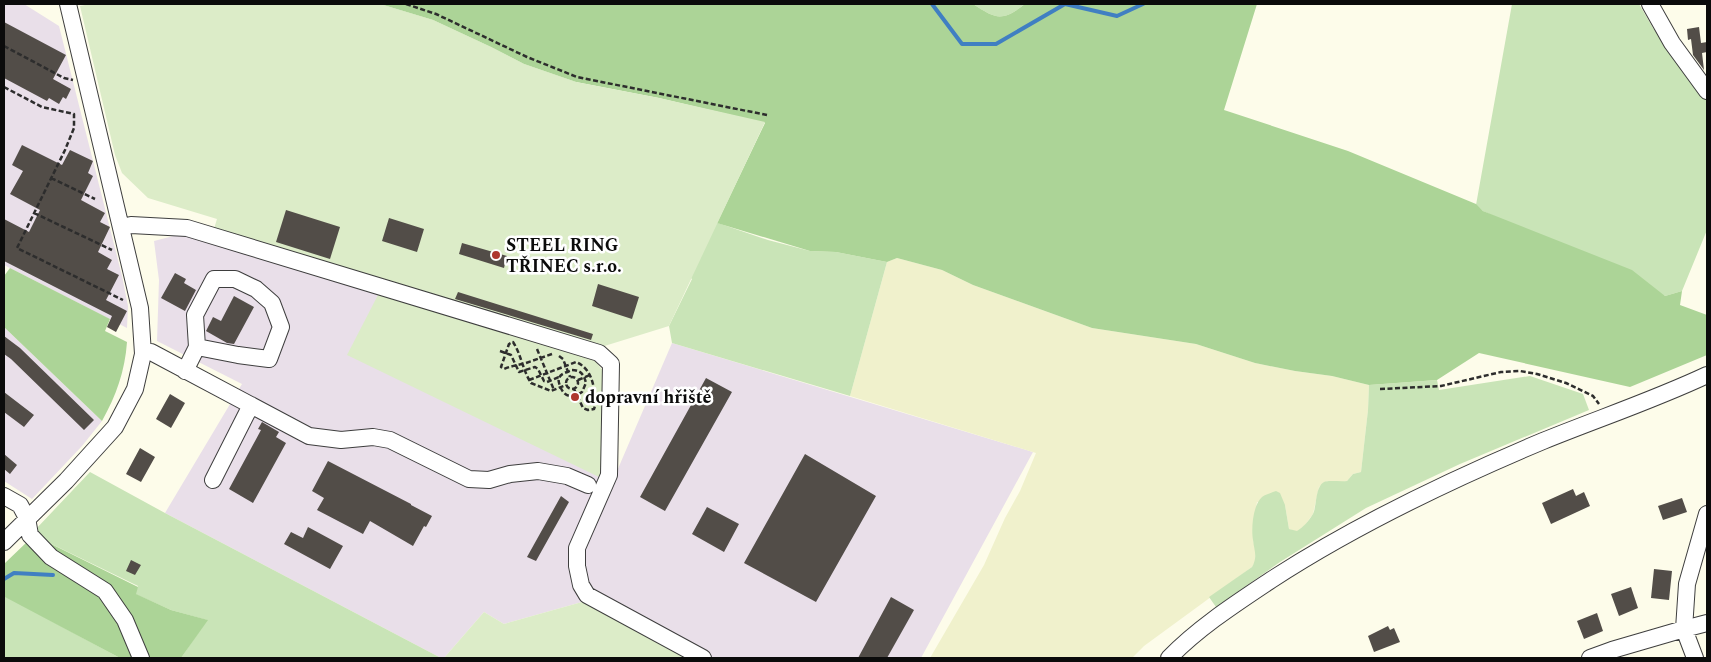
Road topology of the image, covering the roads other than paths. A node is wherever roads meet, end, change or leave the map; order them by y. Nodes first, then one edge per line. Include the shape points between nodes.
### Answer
1 (68, 4) edge
2 (1650, 4) edge
3 (1707, 92) edge
4 (122, 227) junction
5 (197, 347) junction
6 (143, 354) junction
7 (186, 370) junction
8 (1707, 375) edge
9 (251, 405) junction
10 (213, 480) dead end
11 (588, 485) dead end
12 (4, 496) edge
13 (1707, 514) edge
14 (27, 518) junction
15 (4, 542) edge
16 (1707, 623) edge
17 (1684, 629) junction
18 (141, 658) edge
19 (703, 658) edge
20 (1169, 658) edge
21 (1590, 658) edge
22 (1695, 658) edge

1 - 4 street
2 - 3 street via 1672,43
4 - 6 street via 140,308
4 - 19 street via 187,228 599,353 610,364 609,475 577,548 581,586 587,595
5 - 5 street via 196,315 214,279 235,279 256,289 272,303 281,327 269,359
5 - 7 street
6 - 7 street via 151,352
6 - 14 street via 135,389 115,427
7 - 9 street
8 - 20 street via 1483,467 1312,553 1201,629
9 - 10 street
9 - 11 street via 309,436 390,440 468,479 489,480 538,471 567,476
12 - 14 street via 20,505
13 - 17 street via 1687,584
14 - 15 street
14 - 18 street via 30,535 51,557 106,591 125,620
16 - 17 street
17 - 21 street
17 - 22 street

